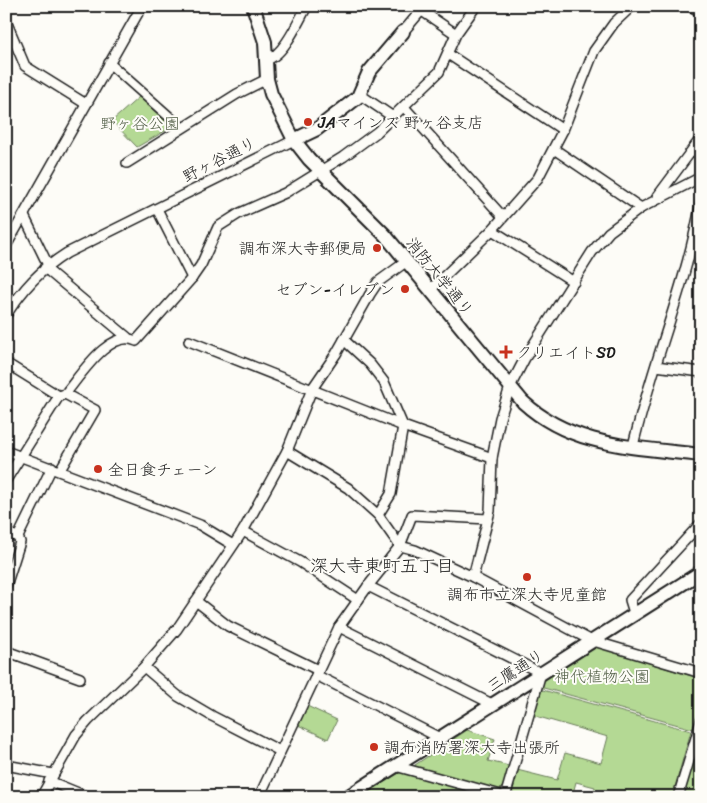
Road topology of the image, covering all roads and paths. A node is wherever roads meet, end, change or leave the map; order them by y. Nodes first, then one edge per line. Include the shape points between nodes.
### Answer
1 (142, 6) edge
2 (253, 6) edge
3 (307, 6) edge
4 (476, 6) edge
5 (632, 6) edge
6 (690, 6) edge
7 (423, 9) edge
8 (701, 12) edge
9 (6, 21) edge
10 (403, 32) joint
11 (456, 34) junction
12 (448, 54) junction
13 (270, 58) junction
14 (109, 64) junction
15 (267, 78) junction
16 (359, 94) junction
17 (86, 104) junction
18 (404, 107) junction
19 (393, 117) junction
20 (182, 128) junction
21 (563, 130) junction
22 (701, 138) edge
23 (294, 140) junction
24 (554, 149) junction
25 (127, 162) dead end
26 (320, 170) junction
27 (701, 177) edge
28 (655, 200) junction
29 (701, 202) edge
30 (641, 208) junction
31 (157, 209) junction
32 (24, 216) junction
33 (503, 218) junction
34 (492, 230) junction
35 (6, 246) edge
36 (407, 261) junction
37 (46, 267) junction
38 (192, 278) junction
39 (574, 282) junction
40 (430, 290) junction
41 (6, 315) edge
42 (127, 337) junction
43 (344, 340) junction
44 (189, 341) dead end
45 (6, 363) edge
46 (656, 366) junction
47 (701, 372) edge
48 (510, 387) junction
49 (312, 389) junction
50 (62, 395) junction
51 (403, 426) junction
52 (633, 446) junction
53 (6, 450) edge
54 (287, 451) junction
55 (701, 455) edge
56 (22, 457) junction
57 (492, 458) junction
58 (56, 468) junction
59 (6, 480) edge
60 (378, 515) junction
61 (488, 519) junction
62 (701, 522) edge
63 (243, 531) junction
64 (6, 533) edge
65 (18, 537) junction
66 (233, 545) junction
67 (400, 546) junction
68 (701, 572) edge
69 (473, 577) junction
70 (6, 586) edge
71 (368, 586) junction
72 (358, 600) junction
73 (196, 601) junction
74 (634, 613) junction
75 (338, 627) junction
76 (590, 640) junction
77 (6, 651) edge
78 (144, 668) junction
79 (317, 672) junction
80 (541, 673) junction
81 (701, 673) edge
82 (80, 678) dead end
83 (492, 704) junction
84 (701, 721) edge
85 (438, 737) junction
86 (280, 751) junction
87 (6, 765) edge
88 (394, 766) junction
89 (51, 778) junction
90 (506, 796) edge
91 (41, 797) edge
92 (88, 797) edge
93 (258, 797) edge
94 (347, 797) edge
95 (678, 797) edge

1 - 14 street
2 - 13 street, 消防大学通り
3 - 13 street via 280,52
4 - 11 street
5 - 21 street via 614,23 594,50
6 - 8 street
7 - 10 street, 野ヶ谷通り
7 - 11 street
9 - 17 street via 25,66
10 - 16 street, 野ヶ谷通り via 369,72
11 - 12 street
12 - 18 street via 439,72
12 - 21 street
13 - 15 street, 消防大学通り
14 - 17 street
14 - 20 street
15 - 20 street
15 - 23 street, 消防大学通り
16 - 19 street
16 - 23 street, 野ヶ谷通り via 340,112
17 - 32 street
18 - 19 street
18 - 33 street
19 - 26 street via 343,157
20 - 25 street
21 - 24 street
22 - 28 street
23 - 26 street, 消防大学通り
23 - 31 street, 野ヶ谷通り
24 - 30 street
24 - 33 street via 538,178
26 - 36 street, 消防大学通り
26 - 38 street via 285,193 240,213 218,227
27 - 28 street
28 - 30 street
29 - 46 street
30 - 39 street via 609,232
31 - 37 street, 野ヶ谷通り
31 - 38 street
32 - 35 street
32 - 37 street
33 - 34 street
34 - 39 street
34 - 40 street
36 - 40 street, 消防大学通り
36 - 43 street via 378,282
37 - 41 street, 野ヶ谷通り via 24,288
37 - 42 street
38 - 42 street via 136,341
39 - 48 street
40 - 48 street, 消防大学通り
42 - 50 street via 116,340 95,356
43 - 49 street
43 - 51 street via 384,382
44 - 49 street
45 - 50 street
46 - 47 street
46 - 52 street
48 - 52 street, 消防大学通り via 531,409 561,429 585,438
48 - 57 street
49 - 51 street
49 - 54 street
50 - 56 street
50 - 58 street via 95,410
51 - 57 street
51 - 60 street via 391,494
52 - 55 street, 消防大学通り
53 - 56 street
54 - 60 street via 348,488
54 - 63 street
56 - 58 street
56 - 59 street
57 - 61 street
58 - 65 street
58 - 66 street via 200,525
60 - 67 street
61 - 67 street via 412,515
61 - 69 street
62 - 74 street via 630,600
63 - 66 street
63 - 72 street via 300,562
64 - 65 street
65 - 70 street via 20,542
66 - 73 street
67 - 69 street
67 - 71 street
68 - 74 street, 三鷹通り
69 - 76 street
71 - 72 street
71 - 80 street
72 - 75 street
73 - 78 street via 177,630
73 - 79 street via 228,626
74 - 76 street, 三鷹通り
75 - 79 street
75 - 83 street
76 - 80 street, 三鷹通り
76 - 81 street
77 - 82 street
78 - 86 street via 178,696
78 - 89 street via 84,726
79 - 85 street
79 - 86 street
80 - 83 street, 三鷹通り
80 - 90 street
83 - 85 street, 三鷹通り
84 - 95 street
85 - 88 street, 三鷹通り
86 - 93 street
87 - 89 street
88 - 90 street
88 - 94 street, 三鷹通り
89 - 91 street
89 - 92 street

